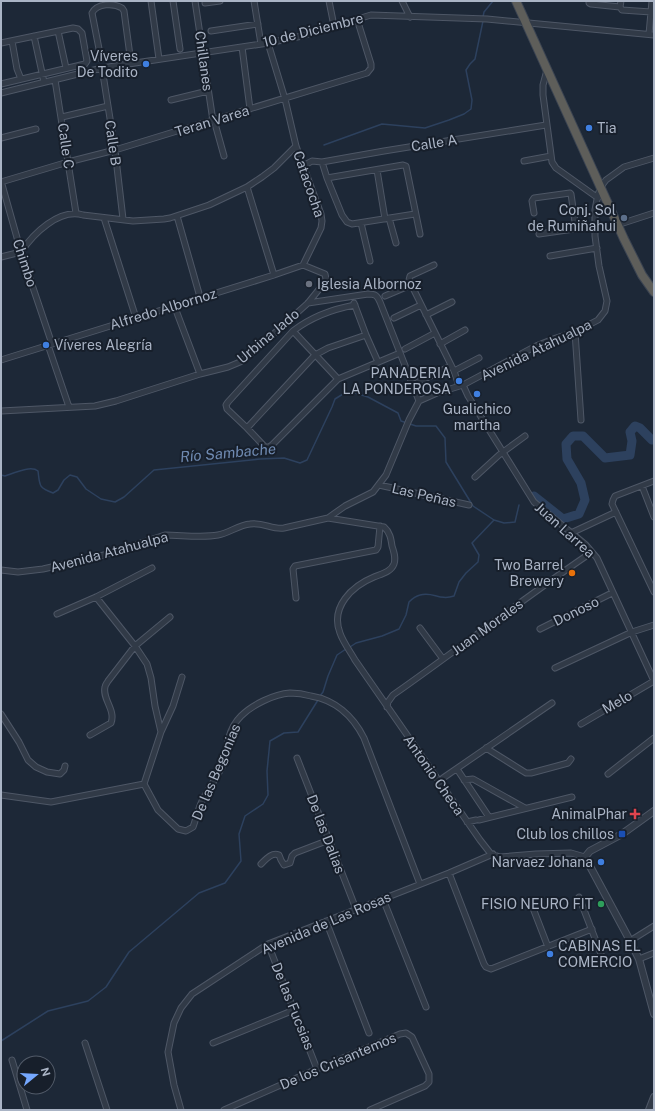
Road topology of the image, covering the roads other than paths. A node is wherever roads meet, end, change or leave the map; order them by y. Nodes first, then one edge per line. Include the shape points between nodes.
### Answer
1 (151, 1) edge
2 (173, 1) edge
3 (195, 1) edge
4 (220, 1) edge
5 (254, 1) edge
6 (329, 1) edge
7 (402, 1) edge
8 (516, 1) edge
9 (589, 1) edge
10 (621, 1) edge
11 (652, 1) edge
12 (205, 3) dead end
13 (620, 7) junction
14 (651, 12) junction
15 (410, 17) junction
16 (357, 19) junction
17 (525, 23) junction
18 (258, 24) junction
19 (334, 26) junction
20 (58, 31) junction
21 (211, 32) dead end
22 (652, 34) edge
23 (34, 36) junction
24 (12, 41) junction
25 (268, 43) junction
26 (1, 44) edge
27 (261, 44) junction
28 (242, 47) junction
29 (180, 49) dead end
30 (203, 52) junction
31 (102, 59) dead end
32 (159, 59) junction
33 (131, 63) junction
34 (66, 68) junction
35 (102, 68) junction
36 (546, 70) junction
37 (42, 74) junction
38 (21, 79) junction
39 (55, 80) junction
40 (44, 82) junction
41 (1, 84) edge
42 (208, 91) junction
43 (1, 93) edge
44 (285, 98) junction
45 (171, 100) dead end
46 (108, 106) junction
47 (250, 109) junction
48 (62, 117) junction
49 (213, 120) junction
50 (546, 126) junction
51 (36, 130) dead end
52 (1, 138) edge
53 (296, 146) junction
54 (115, 150) junction
55 (224, 156) dead end
56 (551, 156) junction
57 (654, 158) edge
58 (68, 162) junction
59 (524, 162) dead end
60 (323, 164) junction
61 (303, 166) junction
62 (377, 170) junction
63 (327, 178) junction
64 (1, 182) edge
65 (247, 187) junction
66 (601, 189) junction
67 (598, 198) junction
68 (76, 213) junction
69 (534, 213) dead end
70 (654, 213) edge
71 (415, 214) junction
72 (177, 216) junction
73 (104, 218) junction
74 (123, 219) junction
75 (387, 219) junction
76 (361, 223) junction
77 (618, 225) junction
78 (595, 226) junction
79 (576, 229) junction
80 (420, 234) dead end
81 (539, 234) dead end
82 (396, 243) dead end
83 (597, 248) junction
84 (21, 252) junction
85 (550, 256) dead end
86 (1, 257) edge
87 (370, 261) dead end
88 (303, 265) junction
89 (434, 265) dead end
90 (274, 275) junction
91 (411, 285) junction
92 (654, 292) edge
93 (385, 296) dead end
94 (200, 297) junction
95 (452, 302) dead end
96 (308, 303) junction
97 (174, 305) junction
98 (421, 306) junction
99 (426, 315) junction
100 (136, 318) junction
101 (394, 318) dead end
102 (465, 330) dead end
103 (293, 331) junction
104 (575, 332) junction
105 (435, 333) junction
106 (366, 335) junction
107 (50, 344) junction
108 (440, 344) junction
109 (405, 349) dead end
110 (400, 353) junction
111 (315, 355) junction
112 (2, 358) edge
113 (479, 358) dead end
114 (378, 362) junction
115 (452, 368) junction
116 (200, 374) junction
117 (338, 379) junction
118 (418, 382) dead end
119 (461, 385) junction
120 (419, 401) junction
121 (69, 406) junction
122 (1, 411) edge
123 (581, 420) dead end
124 (247, 428) junction
125 (524, 436) dead end
126 (502, 452) junction
127 (475, 477) dead end
128 (654, 481) edge
129 (379, 485) junction
130 (642, 486) junction
131 (470, 505) dead end
132 (616, 512) junction
133 (654, 517) edge
134 (328, 518) junction
135 (380, 526) junction
136 (571, 533) junction
137 (592, 552) junction
138 (152, 568) dead end
139 (1, 570) edge
140 (654, 592) edge
141 (612, 593) junction
142 (96, 597) junction
143 (296, 598) dead end
144 (58, 614) dead end
145 (170, 617) dead end
146 (654, 624) edge
147 (420, 628) dead end
148 (540, 629) dead end
149 (632, 632) junction
150 (135, 646) junction
151 (443, 659) junction
152 (555, 668) dead end
153 (182, 677) dead end
154 (654, 681) edge
155 (552, 703) dead end
156 (387, 707) junction
157 (1, 714) edge
158 (581, 724) dead end
159 (161, 732) junction
160 (90, 735) dead end
161 (654, 738) edge
162 (486, 748) junction
163 (297, 758) dead end
164 (571, 759) dead end
165 (65, 766) dead end
166 (457, 769) junction
167 (608, 774) dead end
168 (443, 778) dead end
169 (464, 780) junction
170 (144, 784) junction
171 (1, 795) edge
172 (572, 797) dead end
173 (525, 808) junction
174 (654, 811) edge
175 (489, 817) junction
176 (467, 822) junction
177 (329, 840) junction
178 (493, 854) junction
179 (585, 857) junction
180 (261, 864) dead end
181 (449, 873) junction
182 (420, 884) junction
183 (579, 897) dead end
184 (383, 899) junction
185 (531, 903) dead end
186 (356, 909) junction
187 (326, 921) junction
188 (654, 926) edge
189 (592, 929) junction
190 (630, 941) junction
191 (268, 944) junction
192 (548, 947) junction
193 (654, 953) edge
194 (601, 954) dead end
195 (639, 959) junction
196 (426, 1007) dead end
197 (294, 1010) junction
198 (654, 1014) edge
199 (369, 1033) dead end
200 (85, 1043) dead end
201 (213, 1043) dead end
202 (12, 1060) dead end
203 (317, 1068) junction
204 (654, 1097) edge
205 (27, 1110) edge
206 (107, 1110) edge
207 (182, 1110) edge
208 (224, 1110) edge
209 (370, 1110) edge
210 (649, 1110) edge

1 - 32 street
2 - 29 street
3 - 30 street, Chillanes
4 - 12 street
5 - 18 street
6 - 19 street
7 - 15 street
8 - 17 highway
9 - 13 street via 589,4
10 - 13 street
11 - 14 street
13 - 14 street via 622,10
14 - 22 street
15 - 16 street, 10 de Diciembre via 371,15
15 - 17 street, 10 de Diciembre via 478,18
16 - 19 street, 10 de Diciembre
16 - 44 street, Teran Varea via 371,64 369,72
17 - 22 street, 10 de Diciembre
17 - 36 highway
18 - 21 street
18 - 27 street
19 - 25 street, 10 de Diciembre
20 - 23 street
20 - 34 street
20 - 34 street via 75,28 83,35 87,63
23 - 24 street
23 - 37 street
24 - 26 street
24 - 38 street
25 - 27 street, 10 de Diciembre
25 - 44 street, Catacocha
27 - 28 street, 10 de Diciembre
28 - 30 street, 10 de Diciembre
28 - 47 street
30 - 32 street, 10 de Diciembre
30 - 42 street, Chillanes
31 - 33 street via 92,13 96,8 116,5 124,11
32 - 33 street, 10 de Diciembre
33 - 35 street, 10 de Diciembre
34 - 37 street
35 - 39 street, 10 de Diciembre
35 - 46 street, Calle B
36 - 50 street via 543,95
36 - 66 highway
37 - 38 street
37 - 40 street
38 - 41 street
39 - 40 street, 10 de Diciembre
39 - 48 street, Calle C
40 - 43 street, 10 de Diciembre
42 - 45 street
42 - 49 street, Chillanes
44 - 47 street, Teran Varea
44 - 53 street, Catacocha
46 - 48 street
46 - 54 street, Calle B
47 - 49 street, Teran Varea
48 - 58 street, Calle C
49 - 54 street, Teran Varea
49 - 55 street, Chillanes
50 - 56 street
50 - 60 street, Calle A via 384,151
51 - 52 street
53 - 61 street, Catacocha
53 - 65 street via 274,168
54 - 58 street, Teran Varea
54 - 74 street, Calle B
56 - 59 street
56 - 67 street via 556,168
57 - 66 street, Avenida Atahualpa via 624,167 606,180
58 - 64 street, Teran Varea
58 - 68 street, Calle C
60 - 61 street, Calle A via 312,161
60 - 63 street
61 - 88 street, Catacocha via 322,221
62 - 63 street
62 - 71 street via 406,166
62 - 75 street
63 - 76 street via 344,219 350,223
64 - 84 street, Chimbo
65 - 72 street via 209,205
65 - 90 street
66 - 67 street, Avenida Atahualpa
66 - 77 highway
67 - 78 street, Avenida Atahualpa
68 - 73 street
68 - 84 street via 50,222 37,232
69 - 79 street via 534,198 568,192 571,194
70 - 77 street
71 - 75 street
71 - 80 street
72 - 74 street via 164,220
72 - 94 street
73 - 74 street
73 - 100 street
75 - 76 street
75 - 82 street
76 - 87 street
77 - 92 highway via 636,263
78 - 79 street
78 - 83 street, Avenida Atahualpa
79 - 81 street
83 - 85 street
83 - 104 street, Avenida Atahualpa via 606,296 605,311 598,320
84 - 86 street
84 - 107 street, Chimbo
88 - 90 street, Alfredo Albornoz
88 - 96 street via 325,274 326,277 325,282
89 - 91 street via 410,276
90 - 94 street, Alfredo Albornoz
91 - 93 street
91 - 98 street, Juan Larrea
94 - 97 street, Alfredo Albornoz
95 - 99 street
96 - 110 street, Urbina Jado via 376,295
96 - 116 street, Urbina Jado via 240,362
97 - 100 street, Alfredo Albornoz
97 - 116 street
98 - 99 street, Juan Larrea
98 - 101 street
99 - 105 street, Juan Larrea
100 - 107 street, Alfredo Albornoz
102 - 108 street
103 - 106 street via 310,320 354,303
103 - 111 street
103 - 124 street via 226,405
104 - 119 street, Avenida Atahualpa via 536,346
104 - 123 street
105 - 108 street, Juan Larrea
105 - 109 street
106 - 111 street
106 - 114 street
107 - 112 street, Alfredo Albornoz
107 - 121 street, Chimbo
108 - 115 street, Juan Larrea
110 - 114 street
110 - 120 street, Urbina Jado
111 - 117 street
111 - 124 street
113 - 115 street
114 - 117 street
115 - 118 street
115 - 119 street, Juan Larrea
116 - 121 street, Urbina Jado via 116,401 95,406
117 - 124 street via 272,446 265,447
119 - 120 street, Avenida Atahualpa
119 - 126 street, Juan Larrea
120 - 129 street, Avenida Atahualpa via 386,475
121 - 122 street, Urbina Jado
125 - 126 street
126 - 127 street
126 - 136 street, Juan Larrea via 534,502
128 - 130 street
129 - 131 street, Las Peñas
129 - 134 street, Avenida Atahualpa via 373,492
130 - 132 street via 615,496 612,504
130 - 133 street
132 - 136 street
132 - 140 street
134 - 135 street
134 - 139 street, Avenida Atahualpa via 278,529 264,524 249,524 217,535 160,536 104,555 43,570
135 - 143 street via 376,550 295,566 293,569
135 - 156 street, Antonio Checa via 390,533 394,565 389,571 355,587 342,603 337,619 344,642
136 - 137 street, Juan Larrea
137 - 141 street, Juan Larrea
137 - 151 street, Juan Morales
138 - 142 street
141 - 148 street, Donoso
141 - 149 street, Juan Larrea
142 - 144 street
142 - 150 street
145 - 150 street
146 - 149 street
147 - 151 street
149 - 152 street
149 - 154 street, Juan Larrea
150 - 159 street via 147,664
150 - 160 street via 105,687 113,719 111,723
151 - 156 street, Juan Morales via 393,695
153 - 159 street
154 - 158 street, Melo
155 - 162 street
156 - 176 street, Antonio Checa
157 - 165 street via 28,760 36,767 60,774
159 - 170 street
161 - 167 street
162 - 164 street via 527,774 568,763
162 - 166 street
163 - 177 street, De las Dalias
166 - 168 street
166 - 169 street
169 - 173 street via 473,779
169 - 175 street
170 - 171 street via 51,802
170 - 182 street, De las Begonias via 158,810 178,829 186,831 193,827 202,802 222,766 228,738 241,717 276,695 291,693 326,700 346,713 364,738
172 - 173 street
173 - 175 street
174 - 179 street via 622,834 590,851
175 - 176 street
176 - 178 street, Antonio Checa
177 - 180 street via 295,853 290,863 284,865 279,855 274,854
177 - 186 street, De las Dalias
178 - 179 street via 500,857 571,853
178 - 181 street, Avenida de Las Rosas
179 - 190 street
181 - 182 street, Avenida de Las Rosas
181 - 192 street via 486,967 491,969
182 - 184 street, Avenida de Las Rosas
183 - 189 street
184 - 186 street, Avenida de Las Rosas
184 - 196 street
185 - 192 street
186 - 187 street, Avenida de Las Rosas
187 - 191 street, Avenida de Las Rosas
187 - 199 street
188 - 190 street
189 - 192 street
189 - 194 street
190 - 195 street
191 - 197 street, De las Fucsias
191 - 207 street, Avenida de Las Rosas via 192,994 181,1008 174,1023 168,1052
193 - 195 street
195 - 198 street
197 - 201 street
197 - 203 street, De las Fucsias
200 - 206 street
202 - 205 street
203 - 208 street, De los Crisantemos
203 - 209 street, De los Crisantemos via 400,1034 410,1034 429,1074 429,1082
204 - 210 street

